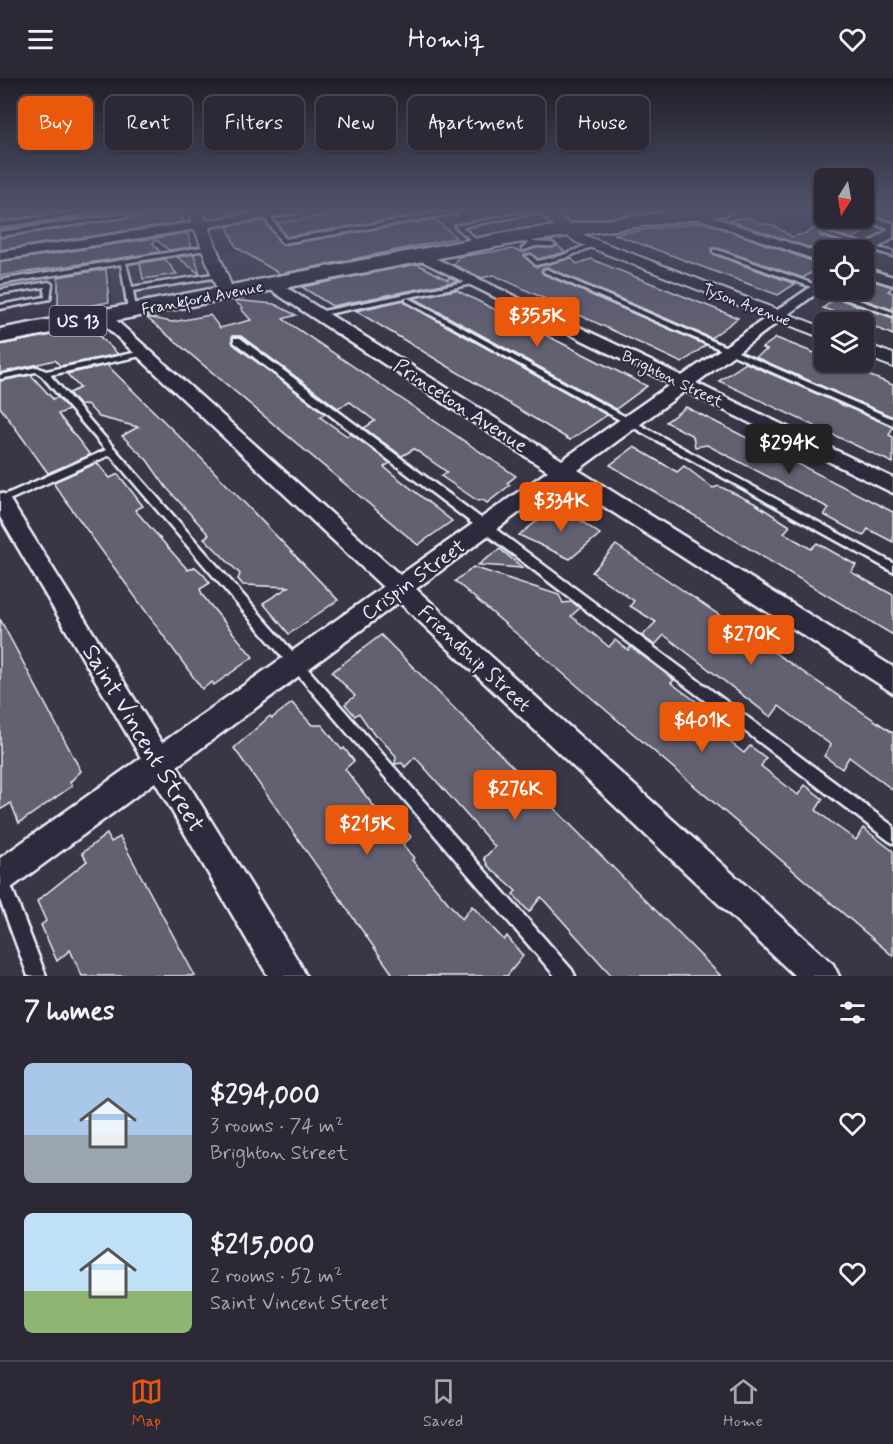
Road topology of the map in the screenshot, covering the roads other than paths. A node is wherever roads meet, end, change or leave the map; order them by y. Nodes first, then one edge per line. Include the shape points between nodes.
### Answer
1 (27, 252) edge
2 (185, 252) edge
3 (210, 252) edge
4 (436, 252) edge
5 (555, 252) edge
6 (614, 252) edge
7 (718, 252) edge
8 (538, 254) dead end
9 (420, 255) junction
10 (529, 255) dead end
11 (0, 256) edge
12 (544, 261) junction
13 (124, 265) dead end
14 (546, 271) dead end
15 (874, 275) edge
16 (893, 281) edge
17 (0, 282) edge
18 (476, 282) junction
19 (814, 282) edge
20 (222, 284) junction
21 (271, 284) junction
22 (814, 289) edge
23 (0, 292) edge
24 (130, 300) junction
25 (408, 300) dead end
26 (859, 300) edge
27 (0, 307) edge
28 (318, 314) junction
29 (893, 314) edge
30 (777, 315) junction
31 (103, 316) junction
32 (814, 330) edge
33 (0, 336) edge
34 (237, 340) dead end
35 (729, 351) junction
36 (143, 353) junction
37 (874, 354) edge
38 (893, 361) edge
39 (45, 374) junction
40 (0, 377) edge
41 (683, 383) junction
42 (630, 422) junction
43 (893, 422) edge
44 (112, 451) junction
45 (563, 470) junction
46 (893, 486) edge
47 (0, 501) edge
48 (485, 527) junction
49 (893, 568) edge
50 (399, 589) junction
51 (296, 664) junction
52 (893, 681) edge
53 (159, 763) junction
54 (893, 835) edge
55 (0, 878) edge
56 (37, 976) edge
57 (288, 976) edge
58 (566, 976) edge
59 (821, 976) edge

1 - 11 street
2 - 17 lane
3 - 20 street
4 - 9 main road, Frankford Avenue / US 13
5 - 12 lane
6 - 30 street, Tyson Avenue
7 - 19 lane
8 - 12 lane
9 - 18 street, Brighton Street
9 - 21 main road, Frankford Avenue / US 13
10 - 12 lane via 536,262
13 - 24 lane
14 - 35 lane
15 - 16 street
18 - 28 lane
18 - 41 street, Brighton Street
20 - 21 main road, Frankford Avenue / US 13
20 - 24 main road, Frankford Avenue / US 13
21 - 28 street, Princeton Avenue
22 - 30 street, Crispin Street
23 - 27 lane via 48,284 48,298
24 - 31 main road, Frankford Avenue / US 13
25 - 42 lane
26 - 29 lane
28 - 45 street, Princeton Avenue
30 - 32 street, Tyson Avenue
30 - 35 street, Crispin Street
31 - 33 main road, Frankford Avenue / US 13
31 - 36 street, Friendship Street
34 - 48 lane
35 - 41 street, Crispin Street
35 - 43 lane
36 - 39 lane
36 - 50 street, Friendship Street
37 - 38 street
39 - 40 lane via 37,369
39 - 44 lane
41 - 42 street, Crispin Street
41 - 46 street, Brighton Street
42 - 45 street, Crispin Street
42 - 49 lane
44 - 47 lane
44 - 51 lane
45 - 48 street, Crispin Street
45 - 52 street, Princeton Avenue
47 - 53 street, Saint Vincent Street
48 - 50 street, Crispin Street
48 - 54 lane
50 - 51 street, Crispin Street
50 - 59 street, Friendship Street
51 - 53 street, Crispin Street
51 - 58 lane
53 - 55 street, Crispin Street
53 - 57 street, Saint Vincent Street
55 - 56 lane

